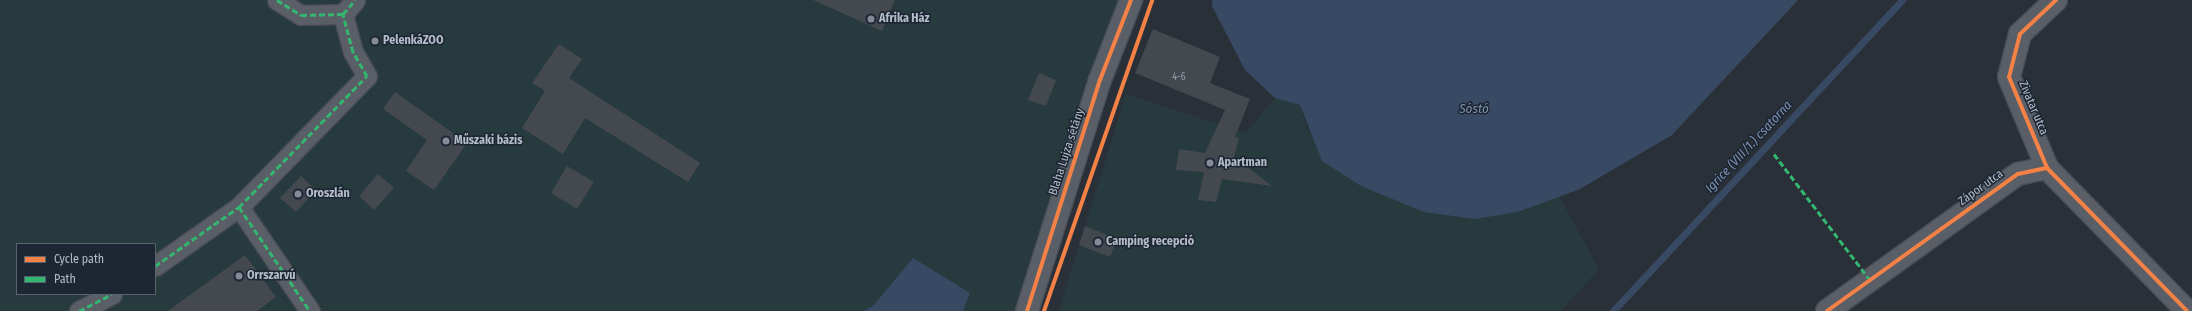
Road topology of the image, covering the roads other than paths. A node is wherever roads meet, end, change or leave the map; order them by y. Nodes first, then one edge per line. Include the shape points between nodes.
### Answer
1 (277, 0) edge
2 (1131, 0) edge
3 (2056, 0) edge
4 (349, 7) edge
5 (2047, 168) junction
6 (239, 207) junction
7 (156, 265) edge
8 (110, 295) edge
9 (79, 311) edge
10 (310, 311) edge
11 (1027, 311) edge
12 (1827, 311) edge
13 (2187, 311) edge

1 - 4 street via 301,15
2 - 11 street, Blaha Lujza sétány via 1100,80
3 - 5 street, Zivatar utca via 2020,34 2009,77
4 - 6 street via 353,52 367,76
5 - 12 street, Zápor utca via 2018,174
5 - 13 street
6 - 7 street
6 - 10 street
8 - 9 street

